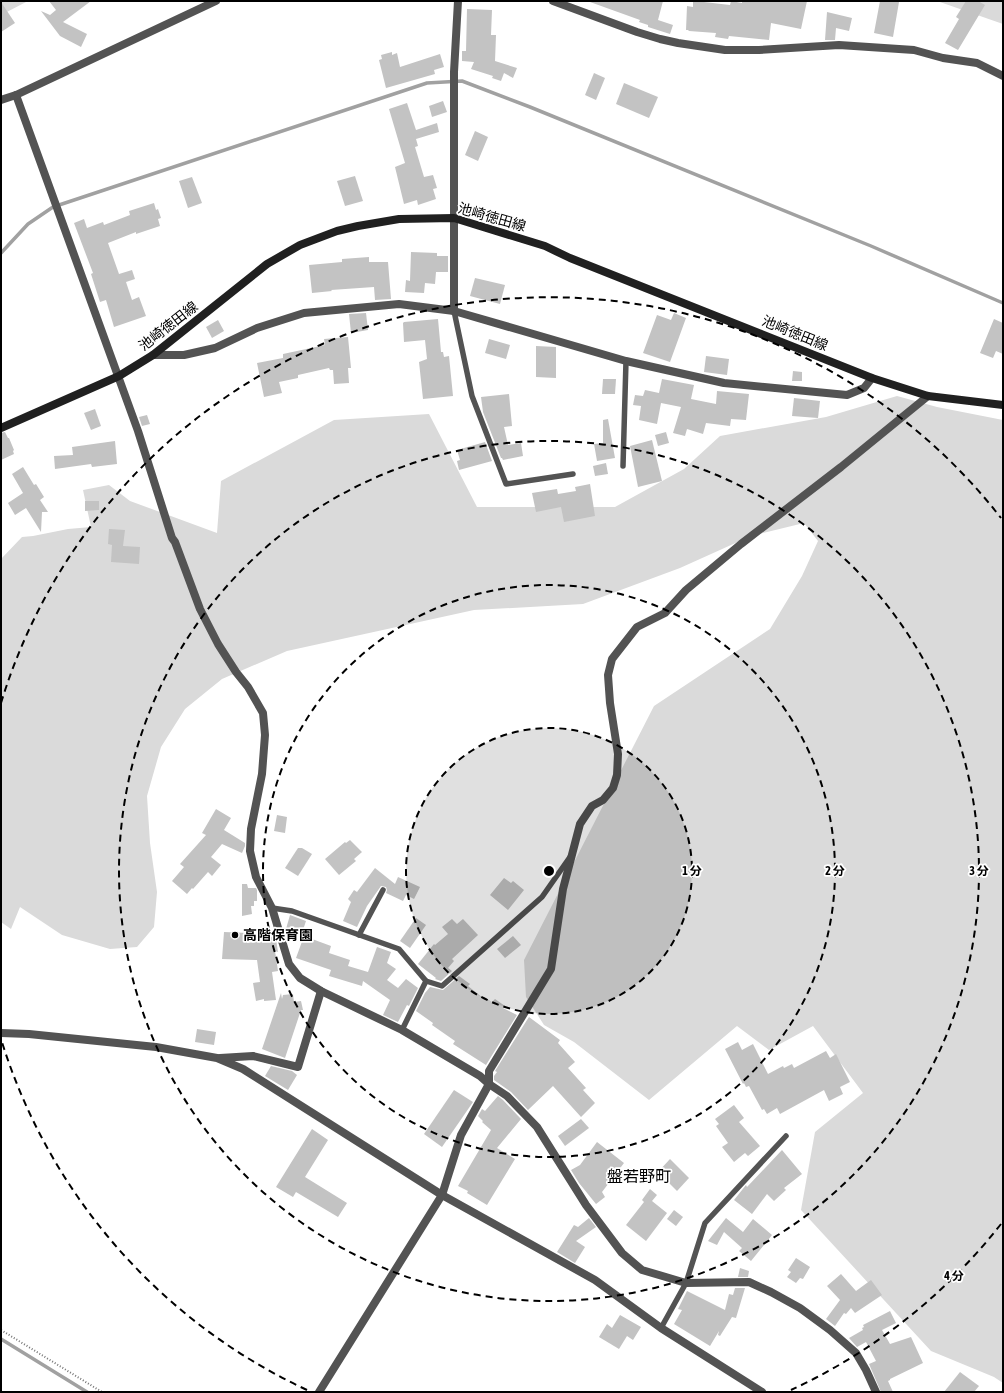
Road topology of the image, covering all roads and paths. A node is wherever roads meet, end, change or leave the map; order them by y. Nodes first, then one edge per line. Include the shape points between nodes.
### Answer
1 (216, 1) edge
2 (458, 1) edge
3 (553, 1) edge
4 (1003, 76) edge
5 (16, 95) junction
6 (1, 100) edge
7 (454, 218) junction
8 (454, 312) junction
9 (153, 355) junction
10 (626, 361) junction
11 (119, 376) junction
12 (872, 378) junction
13 (928, 396) junction
14 (1003, 405) edge
15 (1, 428) edge
16 (623, 466) dead end
17 (573, 474) dead end
18 (572, 854) junction
19 (383, 890) dead end
20 (272, 908) junction
21 (359, 935) junction
22 (426, 981) junction
23 (321, 990) junction
24 (402, 1030) junction
25 (1, 1033) edge
26 (217, 1058) junction
27 (489, 1084) junction
28 (786, 1136) dead end
29 (442, 1195) junction
30 (686, 1283) junction
31 (661, 1328) junction
32 (1, 1330) edge
33 (102, 1392) edge
34 (320, 1392) edge
35 (762, 1392) edge
36 (876, 1392) edge

1 - 5 street
2 - 7 street via 454,72
3 - 4 street via 678,44 725,50 839,46 914,50 976,63
5 - 6 street
5 - 11 street
7 - 8 street
7 - 9 main road, 池崎徳田線 via 399,219 358,226 300,245 267,264
7 - 12 main road, 池崎徳田線 via 544,246
8 - 9 street via 399,304 304,313 257,328 215,348 184,355
8 - 10 street
8 - 17 lane via 472,396 506,484
9 - 11 main road, 池崎徳田線
10 - 12 street via 724,383 847,395 864,388
10 - 16 lane
11 - 15 main road, 池崎徳田線
11 - 20 street via 172,538 200,609 218,644 263,713 265,734 262,774 251,829 250,851 256,877
12 - 13 main road, 池崎徳田線
13 - 14 main road, 池崎徳田線
13 - 18 street via 741,544 686,590 665,613 637,627 612,660 608,675 618,754 618,774 613,788 603,800 592,806 580,824
18 - 22 lane via 542,897 442,986
18 - 27 street via 563,889 551,969 489,1071
19 - 21 lane
20 - 21 lane via 292,911
20 - 23 street via 289,964 300,978
21 - 22 lane via 399,949
22 - 24 lane
23 - 24 street
23 - 26 street via 298,1067 253,1056
24 - 27 street via 480,1076
25 - 26 street via 156,1047
26 - 29 street via 243,1069
27 - 29 street via 462,1135
27 - 30 street via 507,1096 537,1127 586,1204 622,1253 642,1270
28 - 30 lane via 705,1223
29 - 31 street via 595,1280
29 - 34 street
30 - 31 lane
30 - 36 street via 749,1282 800,1308 856,1353
31 - 35 street
32 - 33 path

